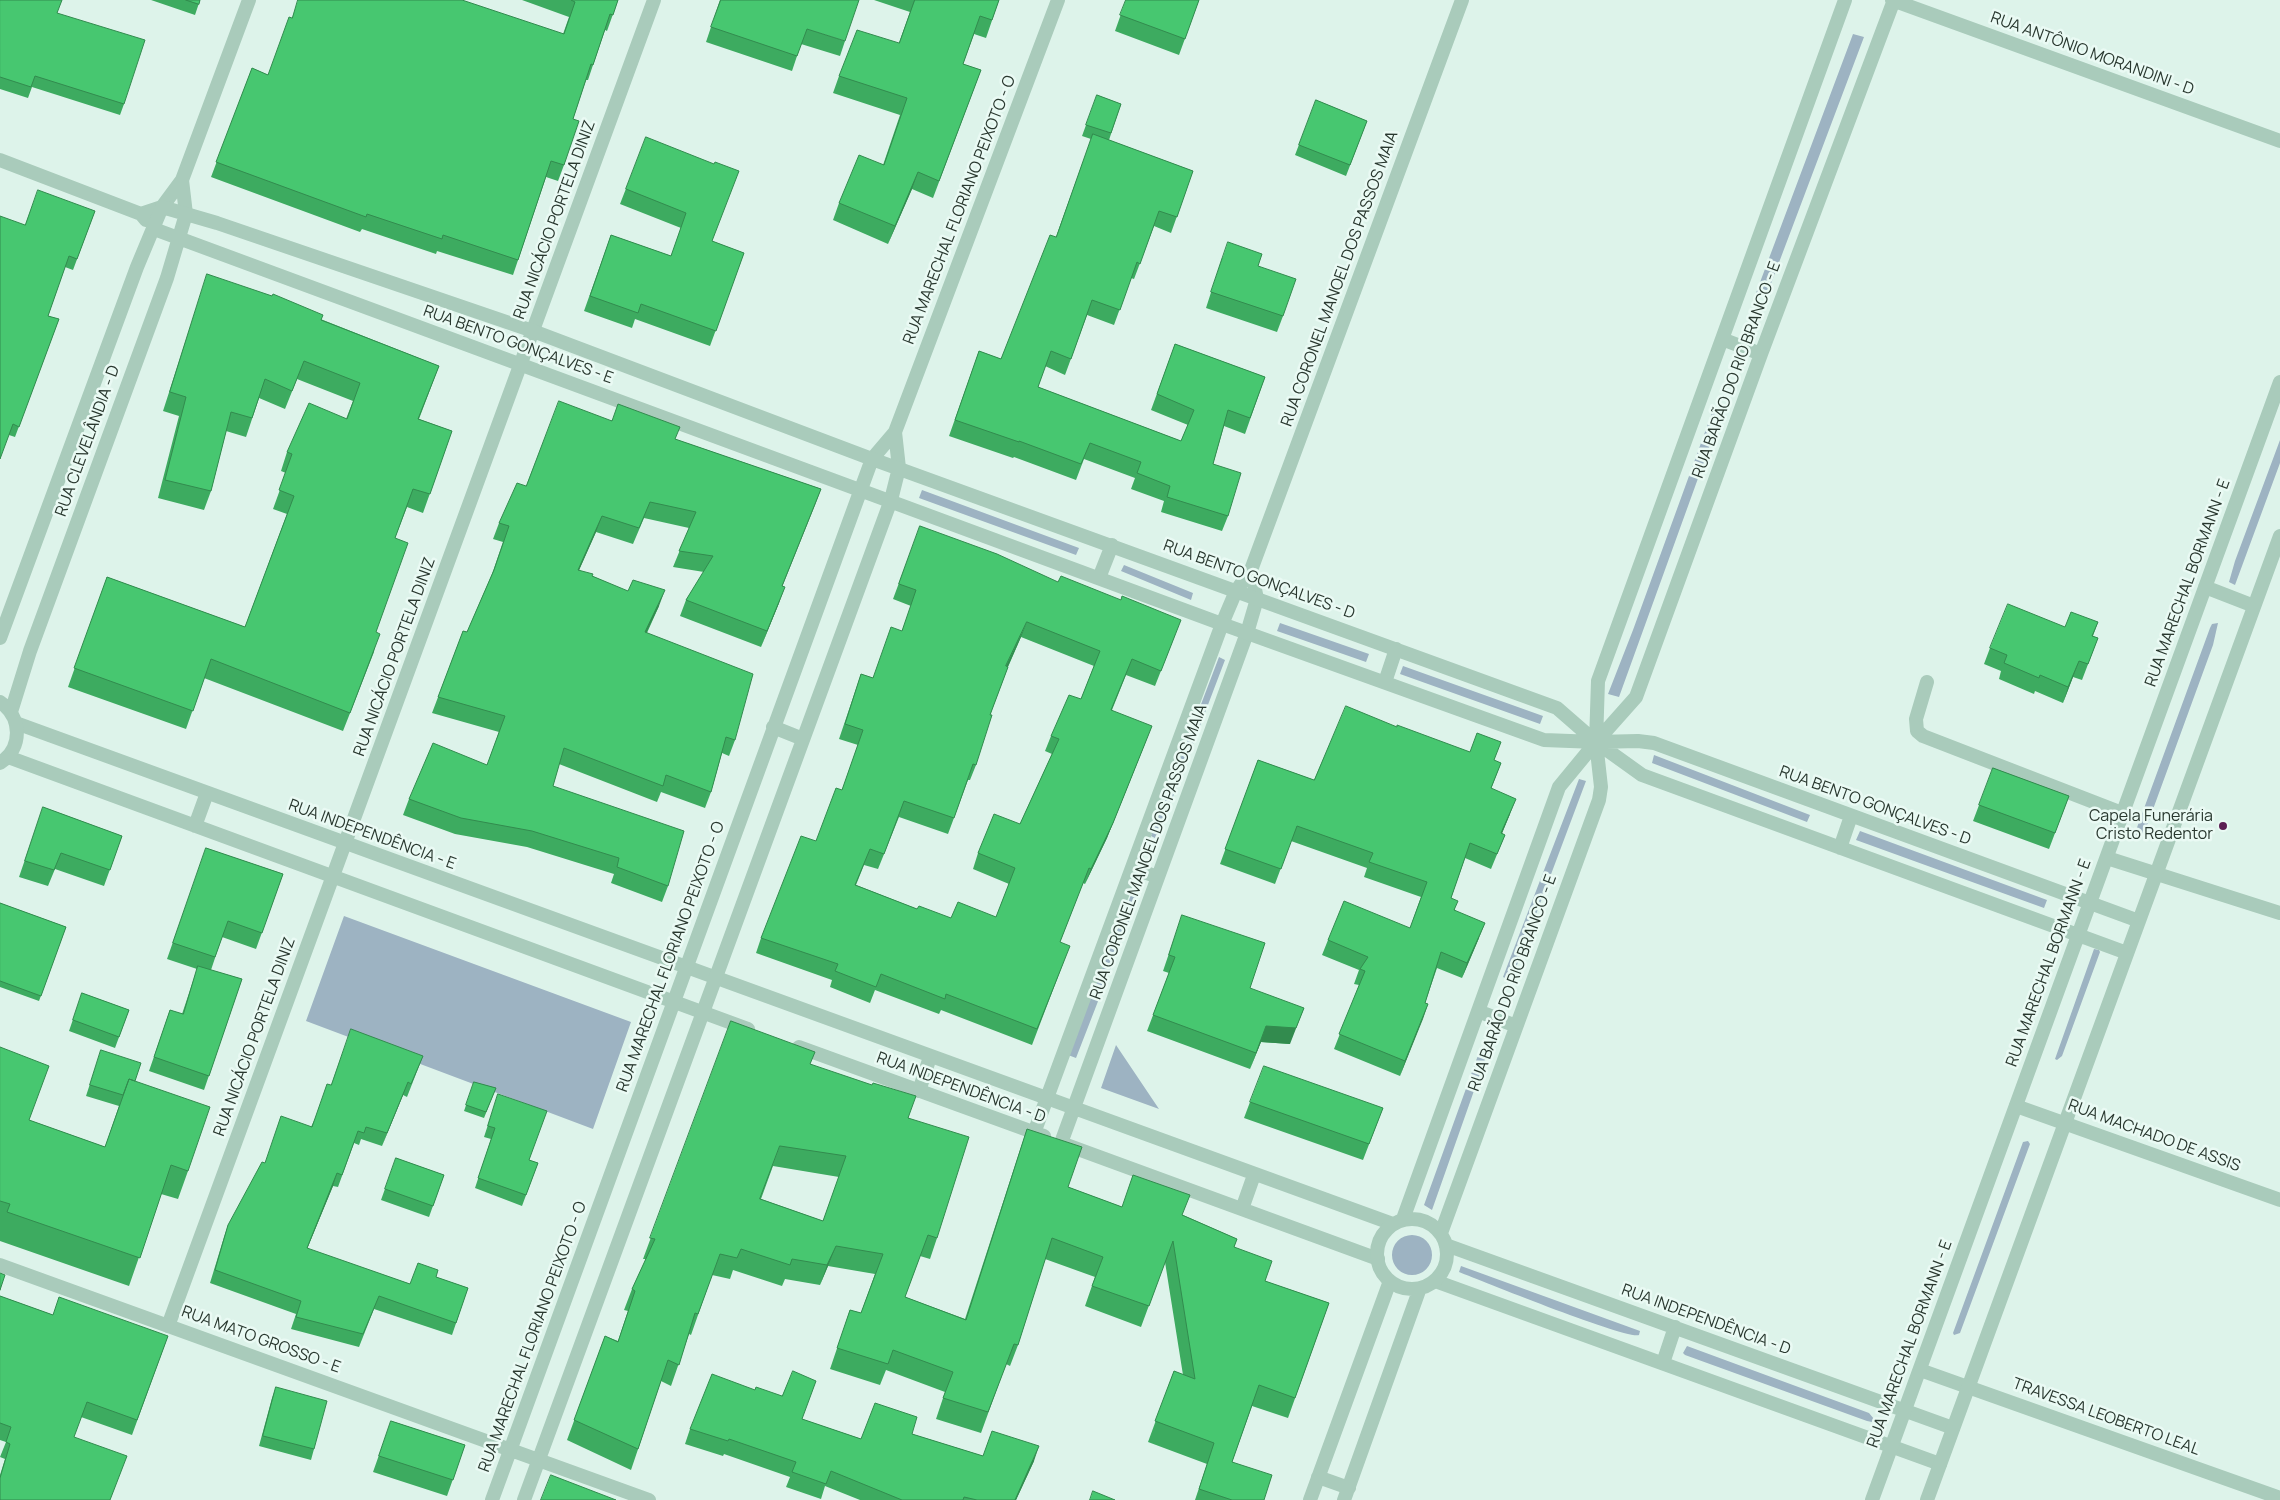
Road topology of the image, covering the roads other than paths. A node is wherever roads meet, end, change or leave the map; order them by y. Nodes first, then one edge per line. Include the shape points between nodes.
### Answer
1 (249, 0) edge
2 (654, 0) edge
3 (1058, 0) edge
4 (1462, 0) edge
5 (1845, 0) edge
6 (1893, 0) edge
7 (2280, 141) edge
8 (0, 160) edge
9 (182, 180) junction
10 (162, 207) junction
11 (141, 214) junction
12 (186, 214) junction
13 (154, 229) junction
14 (179, 238) junction
15 (533, 331) junction
16 (1722, 339) junction
17 (1762, 354) junction
18 (520, 365) junction
19 (2280, 382) edge
20 (895, 432) junction
21 (872, 459) junction
22 (899, 468) junction
23 (860, 489) junction
24 (891, 500) junction
25 (2280, 536) edge
26 (1112, 545) junction
27 (1251, 570) junction
28 (1099, 578) junction
29 (2205, 587) junction
30 (1236, 591) junction
31 (1257, 599) junction
32 (2254, 606) junction
33 (1222, 624) junction
34 (1247, 633) junction
35 (0, 638) edge
36 (1396, 649) junction
37 (1385, 682) junction
38 (1927, 682) dead end
39 (0, 702) edge
40 (14, 718) junction
41 (773, 727) junction
42 (802, 739) junction
43 (1596, 742) junction
44 (4, 760) edge
45 (207, 793) junction
46 (2122, 814) junction
47 (1851, 816) junction
48 (195, 826) junction
49 (345, 844) junction
50 (1840, 848) junction
51 (2106, 858) junction
52 (1132, 868) junction
53 (2156, 874) junction
54 (333, 876) junction
55 (1158, 877) junction
56 (2090, 904) junction
57 (2280, 913) edge
58 (2138, 921) junction
59 (2078, 935) junction
60 (2127, 952) junction
61 (686, 968) junction
62 (715, 979) junction
63 (673, 1002) junction
64 (1478, 1011) junction
65 (703, 1012) junction
66 (1516, 1026) junction
67 (757, 1032) edge
68 (784, 1042) edge
69 (930, 1057) junction
70 (919, 1091) junction
71 (1046, 1099) junction
72 (2016, 1106) junction
73 (1074, 1110) junction
74 (2064, 1123) junction
75 (1034, 1133) junction
76 (1062, 1143) junction
77 (1254, 1175) junction
78 (2280, 1200) edge
79 (1242, 1209) junction
80 (1398, 1222) junction
81 (1444, 1239) junction
82 (1378, 1259) junction
83 (0, 1265) edge
84 (1435, 1280) junction
85 (1390, 1281) junction
86 (1420, 1288) junction
87 (168, 1326) junction
88 (1675, 1327) junction
89 (1663, 1363) junction
90 (1920, 1370) junction
91 (1968, 1387) junction
92 (1905, 1411) junction
93 (1953, 1428) junction
94 (1892, 1446) junction
95 (510, 1450) junction
96 (539, 1460) junction
97 (1940, 1464) junction
98 (1318, 1477) junction
99 (1346, 1494) edge
100 (2280, 1498) edge
101 (492, 1500) edge
102 (524, 1500) edge
103 (648, 1500) edge
104 (1310, 1500) edge
105 (1872, 1500) edge
106 (1927, 1500) edge

1 - 9 street, RUA CLEVELÂNDIA - D
2 - 15 street, RUA NICÁCIO PORTELA DINIZ
3 - 20 street, RUA MARECHAL FLORIANO PEIXOTO - O
4 - 27 street, RUA CORONEL MANOEL DOS PASSOS MAIA
5 - 16 street, RUA BARÃO DO RIO BRANCO - E
6 - 7 street, RUA ANTÔNIO MORANDINI - D
6 - 17 street, RUA BARÃO DO RIO BRANCO - E
8 - 11 street, RUA BENTO GONÇALVES - E
9 - 10 street, RUA CLEVELÂNDIA - D
9 - 12 street, RUA CLEVELÂNDIA - D
10 - 11 street
10 - 12 street, RUA BENTO GONÇALVES - E
10 - 13 street, RUA CLEVELÂNDIA - D
11 - 13 street, RUA BENTO GONÇALVES - E
12 - 14 street, RUA CLEVELÂNDIA - D
12 - 15 street, RUA BENTO GONÇALVES - E
13 - 14 street, RUA BENTO GONÇALVES - E
13 - 35 street, RUA CLEVELÂNDIA - D via 137,267
14 - 18 street, RUA BENTO GONÇALVES - E
14 - 40 street, RUA CLEVELÂNDIA - D via 30,652
15 - 18 street, RUA NICÁCIO PORTELA DINIZ
15 - 21 street, RUA BENTO GONÇALVES - E
16 - 17 street
16 - 43 street, RUA BARÃO DO RIO BRANCO - E via 1598,681
17 - 43 street, RUA BARÃO DO RIO BRANCO - E via 1636,697
18 - 23 street, RUA BENTO GONÇALVES - E
18 - 49 street, RUA NICÁCIO PORTELA DINIZ
19 - 29 street, RUA MARECHAL BORMANN - E
20 - 21 street, RUA MARECHAL FLORIANO PEIXOTO - O
20 - 22 street, RUA MARECHAL FLORIANO PEIXOTO - O
21 - 22 street, RUA BENTO GONÇALVES - E
21 - 23 street, RUA MARECHAL FLORIANO PEIXOTO - O
22 - 24 street, RUA MARECHAL FLORIANO PEIXOTO - O
22 - 26 street, RUA BENTO GONÇALVES - D
23 - 24 street, RUA BENTO GONÇALVES - E
23 - 41 street, RUA MARECHAL FLORIANO PEIXOTO - O
24 - 28 street, RUA BENTO GONÇALVES - D
24 - 42 street, RUA MARECHAL FLORIANO PEIXOTO - O
25 - 32 street
26 - 28 street
26 - 30 street, RUA BENTO GONÇALVES - D
27 - 30 street, RUA CORONEL MANOEL DOS PASSOS MAIA
27 - 31 street, RUA CORONEL MANOEL DOS PASSOS MAIA
28 - 33 street, RUA BENTO GONÇALVES - D
29 - 32 street
29 - 46 street, RUA MARECHAL BORMANN - E
30 - 31 street, RUA BENTO GONÇALVES - D
30 - 33 street, RUA CORONEL MANOEL DOS PASSOS MAIA
31 - 34 street, RUA CORONEL MANOEL DOS PASSOS MAIA
31 - 36 street, RUA BENTO GONÇALVES - D
32 - 53 street
33 - 34 street, RUA BENTO GONÇALVES - D
33 - 52 street, RUA CORONEL MANOEL DOS PASSOS MAIA
34 - 37 street, RUA BENTO GONÇALVES - D
34 - 55 street, RUA CORONEL MANOEL DOS PASSOS MAIA
36 - 37 street
36 - 43 street, RUA BENTO GONÇALVES - D via 1557,708
37 - 43 street, RUA BENTO GONÇALVES - D via 1544,740
38 - 46 street via 1916,719 1917,731 1923,736
39 - 40 street
40 - 44 street, RUA CLEVELÂNDIA - D via 16,744
40 - 45 street, RUA INDEPENDÊNCIA - E
41 - 42 street
41 - 61 street, RUA MARECHAL FLORIANO PEIXOTO - O
42 - 62 street, RUA MARECHAL FLORIANO PEIXOTO - O
43 - 47 street, RUA BENTO GONÇALVES - D via 1654,744
43 - 50 street, RUA BENTO GONÇALVES - D via 1642,775
43 - 64 street, RUA BARÃO DO RIO BRANCO - E via 1559,787
43 - 66 street, RUA BARÃO DO RIO BRANCO - E via 1601,787 1599,800
44 - 48 street
45 - 48 street
45 - 49 street, RUA INDEPENDÊNCIA - E
46 - 51 street, RUA MARECHAL BORMANN - E
47 - 50 street
47 - 56 street, RUA BENTO GONÇALVES - D
48 - 54 street
49 - 54 street, RUA NICÁCIO PORTELA DINIZ
49 - 61 street, RUA INDEPENDÊNCIA - E
50 - 59 street, RUA BENTO GONÇALVES - D
51 - 53 street
51 - 56 street, RUA MARECHAL BORMANN - E
52 - 55 street
52 - 71 street, RUA CORONEL MANOEL DOS PASSOS MAIA
53 - 57 street
53 - 58 street
54 - 63 street
54 - 87 street, RUA NICÁCIO PORTELA DINIZ
55 - 73 street, RUA CORONEL MANOEL DOS PASSOS MAIA
56 - 58 street, RUA BENTO GONÇALVES - D
56 - 59 street, RUA MARECHAL BORMANN - E
58 - 60 street
59 - 60 street, RUA BENTO GONÇALVES - D
59 - 72 street, RUA MARECHAL BORMANN - E
60 - 74 street
61 - 62 street, RUA INDEPENDÊNCIA - E
61 - 63 street, RUA MARECHAL FLORIANO PEIXOTO - O
62 - 65 street, RUA MARECHAL FLORIANO PEIXOTO - O
62 - 69 street, RUA INDEPENDÊNCIA - D
63 - 65 street
63 - 95 street, RUA MARECHAL FLORIANO PEIXOTO - O
64 - 66 street
64 - 80 street, RUA BARÃO DO RIO BRANCO - E
65 - 67 street
65 - 96 street, RUA MARECHAL FLORIANO PEIXOTO - O
66 - 81 street, RUA BARÃO DO RIO BRANCO - E
68 - 70 street, RUA INDEPENDÊNCIA - D
69 - 70 street
69 - 71 street, RUA INDEPENDÊNCIA - D
70 - 75 street, RUA INDEPENDÊNCIA - D
71 - 73 street, RUA INDEPENDÊNCIA - D
71 - 75 street, RUA CORONEL MANOEL DOS PASSOS MAIA
72 - 74 street, RUA MACHADO DE ASSIS
72 - 90 street, RUA MARECHAL BORMANN - E
73 - 76 street, RUA CORONEL MANOEL DOS PASSOS MAIA
73 - 77 street, RUA INDEPENDÊNCIA - D
74 - 78 street, RUA MACHADO DE ASSIS
74 - 91 street
75 - 76 street, RUA INDEPENDÊNCIA - D
76 - 79 street, RUA INDEPENDÊNCIA - D
77 - 79 street
77 - 80 street, RUA INDEPENDÊNCIA - D
79 - 82 street, RUA INDEPENDÊNCIA - D
80 - 81 street via 1420,1219 1428,1222
80 - 82 street via 1382,1236
81 - 84 street via 1446,1264
81 - 88 street, RUA INDEPENDÊNCIA - D
82 - 85 street
83 - 87 street, RUA MATO GROSSO - E
84 - 86 street
84 - 89 street
85 - 86 street via 1407,1289
85 - 98 street
86 - 99 street
87 - 95 street, RUA MATO GROSSO - E
88 - 89 street
88 - 92 street, RUA INDEPENDÊNCIA - D
89 - 94 street
90 - 91 street, TRAVESSA LEOBERTO LEAL
90 - 92 street, RUA MARECHAL BORMANN - E
91 - 93 street
91 - 100 street, TRAVESSA LEOBERTO LEAL
92 - 93 street, RUA INDEPENDÊNCIA - D
92 - 94 street, RUA MARECHAL BORMANN - E
93 - 97 street
94 - 97 street
94 - 105 street, RUA MARECHAL BORMANN - E
95 - 96 street, RUA MATO GROSSO - E
95 - 101 street, RUA MARECHAL FLORIANO PEIXOTO - O
96 - 102 street, RUA MARECHAL FLORIANO PEIXOTO - O
96 - 103 street, RUA MATO GROSSO - E
97 - 106 street
98 - 99 street
98 - 104 street

